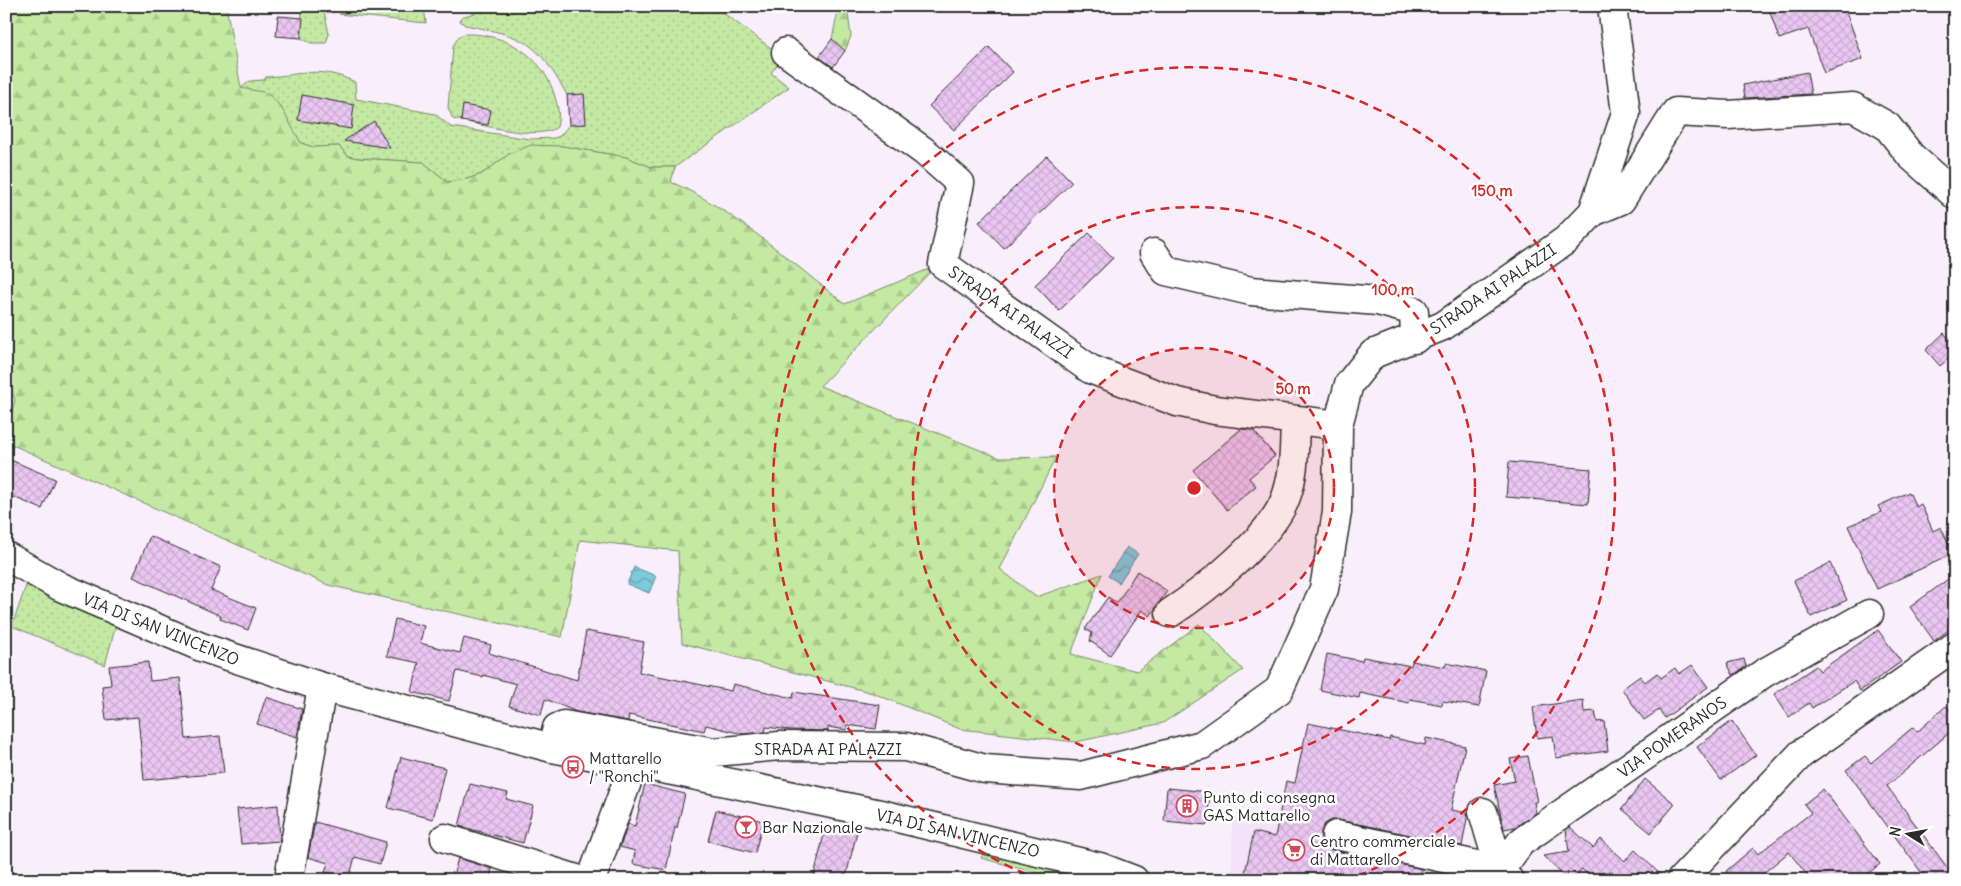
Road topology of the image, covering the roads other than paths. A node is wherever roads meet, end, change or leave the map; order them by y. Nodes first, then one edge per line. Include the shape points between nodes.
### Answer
1 (1612, 6) edge
2 (786, 52) dead end
3 (1955, 194) edge
4 (1593, 212) junction
5 (1154, 252) dead end
6 (1415, 339) junction
7 (1295, 420) junction
8 (1338, 425) junction
9 (6, 556) edge
10 (1170, 614) dead end
11 (1869, 614) dead end
12 (1955, 646) edge
13 (322, 687) junction
14 (586, 742) junction
15 (634, 763) junction
16 (1483, 812) dead end
17 (1336, 835) dead end
18 (445, 838) dead end
19 (290, 872) dead end
20 (1505, 875) edge
21 (580, 880) edge
22 (591, 880) edge
23 (1134, 880) edge
24 (1681, 880) edge

1 - 4 street, STRADA AI PALAZZI via 1626,113
2 - 7 street, STRADA AI PALAZZI via 925,152 960,183 943,264 951,270 1090,369 1177,402
3 - 4 street, STRADA AI PALAZZI via 1910,156 1887,126 1853,107 1728,115 1676,112 1621,200
4 - 6 street, STRADA AI PALAZZI via 1566,240 1538,262 1443,326
5 - 6 street via 1166,271 1242,289 1378,301 1414,311
6 - 8 street, STRADA AI PALAZZI via 1373,354 1349,384
7 - 8 street, STRADA AI PALAZZI
7 - 10 street via 1294,469 1286,499 1270,524 1227,571
8 - 14 street, STRADA AI PALAZZI via 1337,512 1324,589 1279,690 1202,745 1081,776 986,769 906,747 780,746 714,752 602,731
9 - 13 street, VIA DI SAN VINCENZO via 61,588 137,620 219,653
11 - 20 street, VIA POMERANOS via 1764,673 1521,842
12 - 24 street via 1801,754
13 - 14 street, VIA DI SAN VINCENZO
13 - 19 street
14 - 15 street, VIA DI SAN VINCENZO
15 - 22 street
15 - 23 street, VIA DI SAN VINCENZO via 885,815 1100,867
16 - 20 street
17 - 20 street
18 - 21 street

